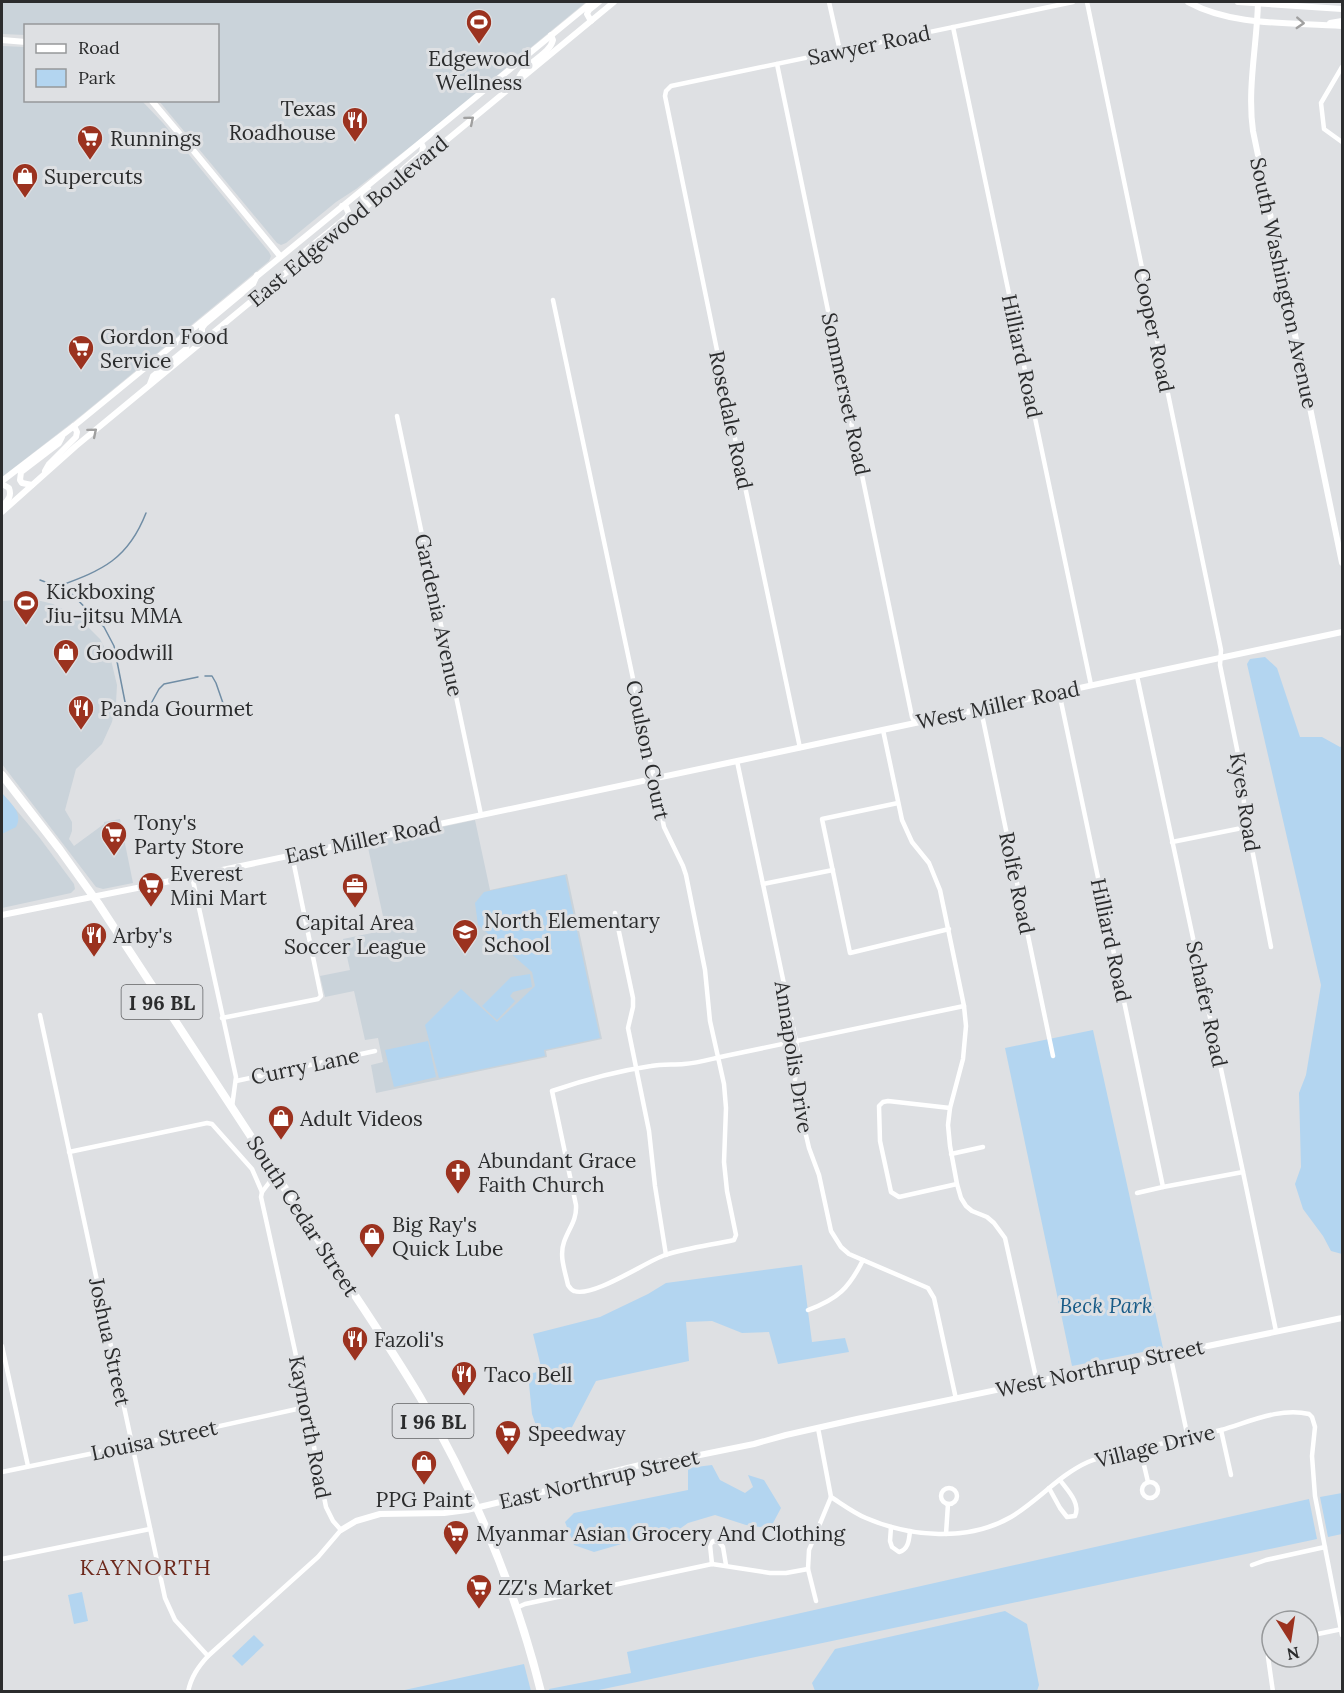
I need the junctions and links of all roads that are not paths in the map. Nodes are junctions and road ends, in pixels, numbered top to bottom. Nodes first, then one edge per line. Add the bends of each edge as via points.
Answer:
1 (592, 2) edge
2 (599, 2) edge
3 (614, 2) edge
4 (830, 2) edge
5 (1073, 2) edge
6 (1087, 2) edge
7 (1188, 2) edge
8 (1238, 2) edge
9 (1258, 3) edge
10 (1342, 9) edge
11 (1257, 20) junction
12 (591, 21) junction
13 (1342, 23) edge
14 (953, 27) junction
15 (551, 35) junction
16 (2, 40) edge
17 (24, 42) edge
18 (840, 51) junction
19 (777, 64) junction
20 (1342, 67) edge
21 (518, 81) junction
22 (666, 91) joint
23 (153, 102) edge
24 (1342, 141) edge
25 (421, 143) junction
26 (392, 165) junction
27 (396, 181) junction
28 (371, 202) junction
29 (342, 206) junction
30 (280, 256) junction
31 (301, 260) junction
32 (257, 275) junction
33 (553, 300) dead end
34 (182, 337) junction
35 (208, 337) junction
36 (150, 384) junction
37 (398, 416) dead end
38 (74, 426) junction
39 (64, 434) junction
40 (44, 475) junction
41 (2, 483) edge
42 (32, 485) junction
43 (2, 506) edge
44 (2, 512) edge
45 (1342, 563) edge
46 (1342, 632) edge
47 (1220, 658) junction
48 (1137, 676) junction
49 (1091, 685) junction
50 (1059, 692) junction
51 (981, 710) junction
52 (915, 723) junction
53 (884, 730) junction
54 (800, 748) junction
55 (737, 761) junction
56 (2, 775) edge
57 (654, 778) junction
58 (898, 803) junction
59 (481, 815) junction
60 (1248, 827) junction
61 (1172, 842) junction
62 (292, 855) junction
63 (833, 870) junction
64 (192, 876) junction
65 (763, 884) junction
66 (93, 897) junction
67 (615, 913) dead end
68 (2, 915) edge
69 (949, 929) junction
70 (1271, 947) dead end
71 (964, 1006) junction
72 (40, 1015) dead end
73 (222, 1018) junction
74 (796, 1041) junction
75 (375, 1051) dead end
76 (1053, 1056) dead end
77 (718, 1058) junction
78 (636, 1068) junction
79 (236, 1081) junction
80 (232, 1107) junction
81 (950, 1108) junction
82 (983, 1147) dead end
83 (69, 1152) junction
84 (951, 1154) junction
85 (1243, 1172) junction
86 (276, 1175) junction
87 (957, 1184) junction
88 (1163, 1187) junction
89 (262, 1192) junction
90 (1137, 1193) dead end
91 (666, 1255) junction
92 (863, 1260) junction
93 (808, 1310) dead end
94 (1342, 1318) edge
95 (1276, 1331) junction
96 (2, 1346) edge
97 (1170, 1354) junction
98 (1037, 1382) junction
99 (956, 1399) junction
100 (306, 1407) junction
101 (857, 1419) joint
102 (818, 1428) junction
103 (1221, 1430) junction
104 (1188, 1438) junction
105 (132, 1444) junction
106 (1140, 1448) junction
107 (28, 1466) junction
108 (2, 1472) edge
109 (1231, 1475) dead end
110 (1060, 1480) junction
111 (1148, 1482) dead end
112 (1049, 1488) junction
113 (831, 1497) junction
114 (948, 1504) dead end
115 (477, 1508) junction
116 (891, 1527) junction
117 (150, 1528) junction
118 (341, 1530) junction
119 (910, 1531) junction
120 (946, 1534) junction
121 (1325, 1547) junction
122 (2, 1559) edge
123 (712, 1564) junction
124 (726, 1565) junction
125 (1252, 1565) dead end
126 (808, 1569) junction
127 (816, 1601) dead end
128 (516, 1608) junction
129 (1342, 1631) edge
130 (1320, 1634) edge
131 (208, 1656) junction
132 (1270, 1669) edge
133 (188, 1692) edge
134 (541, 1692) edge
135 (1273, 1692) edge

1 - 15 street
2 - 12 street via 587,14
3 - 12 street, East Edgewood Boulevard
4 - 18 street
5 - 14 street, Sawyer Road
6 - 47 street, Cooper Road
7 - 11 street via 1233,17
8 - 9 street
9 - 10 street
9 - 11 street, South Washington Avenue
11 -> 13 street
11 - 45 street, South Washington Avenue via 1251,94 1253,131
12 - 21 street, East Edgewood Boulevard
14 - 18 street, Sawyer Road
14 - 49 street, Hilliard Road
15 - 21 street via 550,48 521,72
15 - 25 street
16 - 17 street
18 - 19 street, Sawyer Road
19 - 22 street, Sawyer Road via 671,86
19 - 52 street, Sommerset Road
20 - 24 street via 1321,103 1324,129
27 -> 21 street, East Edgewood Boulevard
22 - 54 street, Rosedale Road
23 - 30 street
25 - 26 street
25 - 27 street via 422,153 400,172
26 - 28 street via 363,194 364,200
26 - 29 street, East Edgewood Boulevard
27 - 28 street, East Edgewood Boulevard
28 - 31 street, East Edgewood Boulevard
29 - 30 street, East Edgewood Boulevard
29 - 31 street via 348,211 347,217 305,251
30 - 32 street, East Edgewood Boulevard
31 - 35 street, East Edgewood Boulevard
32 - 34 street, East Edgewood Boulevard
32 - 35 street via 253,284 205,324 202,335
33 - 57 street, Coulson Court
34 - 36 street via 186,349 153,376
34 - 38 street, East Edgewood Boulevard
35 - 36 street, East Edgewood Boulevard
40 -> 36 street, East Edgewood Boulevard
37 - 59 street, Gardenia Avenue
38 - 39 street, East Edgewood Boulevard
38 - 40 street via 76,437 49,464
39 - 41 street, East Edgewood Boulevard
39 - 42 street via 59,443 21,472 22,483
40 - 42 street, East Edgewood Boulevard
41 - 43 street via 10,492
42 - 44 street, East Edgewood Boulevard
46 - 47 street, West Miller Road
47 - 48 street, West Miller Road
47 - 60 street, Kyes Road
48 - 49 street, West Miller Road
48 - 61 street, Schafer Road
49 - 50 street, West Miller Road
50 - 51 street, West Miller Road
50 - 88 street, Hilliard Road
51 - 52 street, West Miller Road
51 - 76 street, Rolfe Road
52 - 53 street, West Miller Road
53 - 54 street, West Miller Road
53 - 58 street
54 - 55 street, West Miller Road
55 - 57 street, West Miller Road
55 - 65 street, Annapolis Drive
56 - 66 main road, South Cedar Street / I 96 BL
57 - 59 street, East Miller Road
57 - 77 street, Coulson Court via 664,827 686,876
58 - 63 street via 822,819
58 - 69 street via 907,832 935,875
59 - 62 street, East Miller Road
60 - 61 street
60 - 70 street, Kyes Road
61 - 85 street, Schafer Road
62 - 64 street, East Miller Road
62 - 73 street via 321,996
63 - 65 street
63 - 69 street via 850,953
64 - 66 street, East Miller Road
64 - 73 street
65 - 74 street, Annapolis Drive
66 - 68 street, East Miller Road
66 - 80 main road, South Cedar Street / I 96 BL
67 - 78 street via 633,998 628,1028
69 - 71 street
71 - 74 street
71 - 81 street via 963,1059
72 - 83 street, Joshua Street
73 - 79 street
74 - 77 street
74 - 92 street, Annapolis Drive via 799,1059 795,1088 831,1231 841,1247
75 - 79 street, Curry Lane
77 - 78 street
77 - 91 street, Coulson Court via 726,1108 725,1178 736,1235 734,1240
78 - 91 street
78 - 91 street via 552,1091 576,1205 575,1219 562,1252 568,1285 579,1292 601,1287
79 - 80 street
80 - 86 main road, South Cedar Street / I 96 BL
81 - 84 street
81 - 87 street via 883,1102 879,1106 880,1142 891,1192 898,1197
82 - 84 street
83 - 89 street, Kaynorth Road via 207,1123 216,1127 252,1169
83 - 105 street, Joshua Street
84 - 87 street
85 - 88 street
85 - 95 street, Schafer Road
86 - 89 street
86 - 115 main road, South Cedar Street / I 96 BL via 418,1394
87 - 98 street via 966,1206 994,1223 1005,1238
88 - 90 street
89 - 100 street, Kaynorth Road
92 - 93 street via 847,1288
92 - 99 street, Annapolis Drive via 928,1288 934,1298
94 - 95 street, West Northrup Street
95 - 97 street, West Northrup Street
96 - 107 street
97 - 98 street, West Northrup Street
97 - 104 street
98 - 99 street, West Northrup Street
99 - 101 street, West Northrup Street
100 - 105 street, Louisa Street
100 - 118 street, Kaynorth Road via 326,1507
101 - 102 street, East Northrup Street
102 - 113 street
102 - 115 street, East Northrup Street via 644,1464
103 - 104 street, Village Drive
103 - 109 street
103 - 121 street, Village Drive via 1268,1416 1310,1414 1315,1427 1313,1482
104 - 106 street, Village Drive
105 - 107 street, Louisa Street
105 - 117 street, Joshua Street
106 - 110 street, Village Drive via 1088,1462
106 - 111 street
107 - 108 street, Louisa Street
110 - 112 street, Village Drive
110 - 112 street via 1076,1504 1075,1516 1067,1517
112 - 120 street, Village Drive via 1011,1517 977,1531
113 - 116 street, Village Drive via 864,1517
113 - 126 street via 809,1550
114 - 120 street
115 - 118 street, East Northrup Street via 380,1514
115 - 128 main road, South Cedar Street / I 96 BL
116 - 119 street, Village Drive
116 - 119 street via 890,1541 899,1552 907,1546
117 - 122 street
117 - 131 street, Joshua Street via 170,1611
118 - 131 street via 318,1557
119 - 120 street, Village Drive
121 - 125 street
121 - 129 street
123 - 124 street
123 - 124 street via 710,1545 714,1541 723,1546
123 - 128 street
124 - 126 street via 770,1573
126 - 127 street
128 - 134 main road, South Cedar Street / I 96 BL
129 - 130 street
131 - 133 street via 191,1679
132 - 135 street

